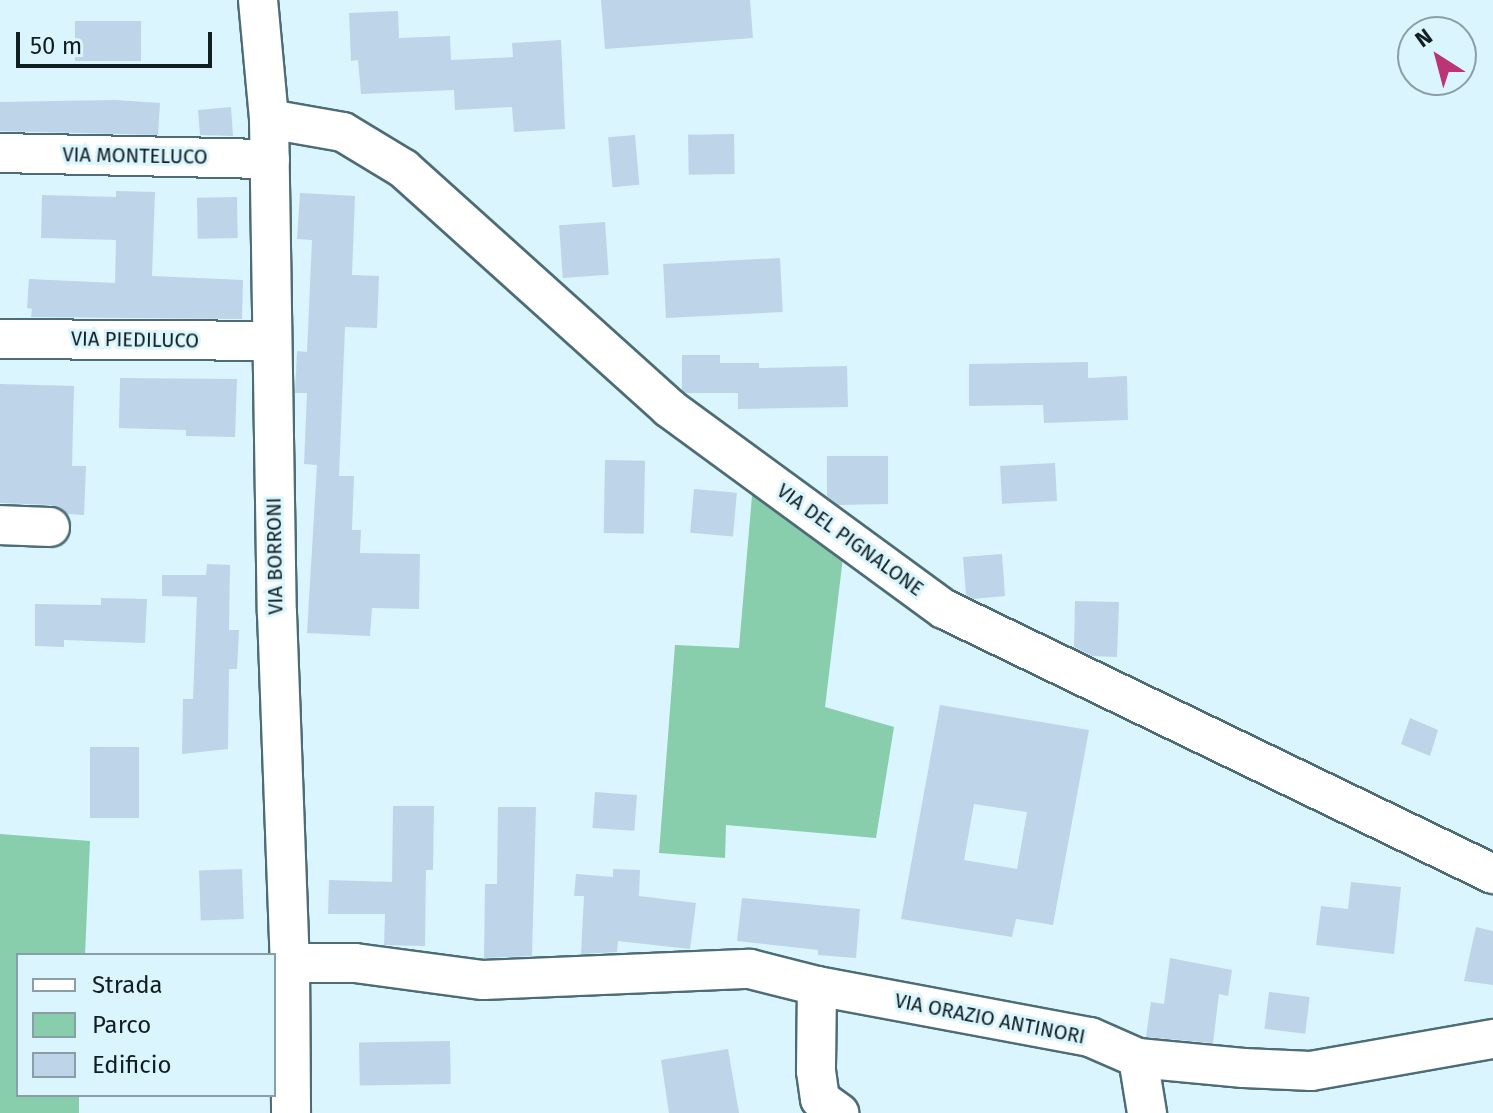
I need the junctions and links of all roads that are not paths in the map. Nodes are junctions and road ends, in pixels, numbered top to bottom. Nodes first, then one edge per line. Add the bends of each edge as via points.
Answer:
1 (258, 0) edge
2 (269, 119) junction
3 (0, 153) edge
4 (270, 159) junction
5 (0, 339) edge
6 (271, 341) junction
7 (0, 525) edge
8 (50, 527) dead end
9 (1493, 874) edge
10 (290, 963) junction
11 (817, 986) junction
12 (1493, 1039) edge
13 (1138, 1058) junction
14 (822, 1108) edge
15 (291, 1113) edge
16 (1147, 1113) edge

1 - 2 street, VIA BORRONI
2 - 4 street, VIA BORRONI
2 - 9 street, VIA DEL PIGNALONE via 343,132 404,169 669,408 944,609
3 - 4 street, VIA MONTELUCO
4 - 6 street, VIA BORRONI
5 - 6 street, VIA PIEDILUCO
6 - 10 street, VIA BORRONI
7 - 8 street
10 - 11 street, VIA ORAZIO ANTINORI via 355,963 483,980 750,969
10 - 15 street, VIA BORRONI
11 - 13 street, VIA ORAZIO ANTINORI via 1090,1037
11 - 14 street via 816,1071
12 - 13 street, VIA ORAZIO ANTINORI via 1311,1071
13 - 16 street

